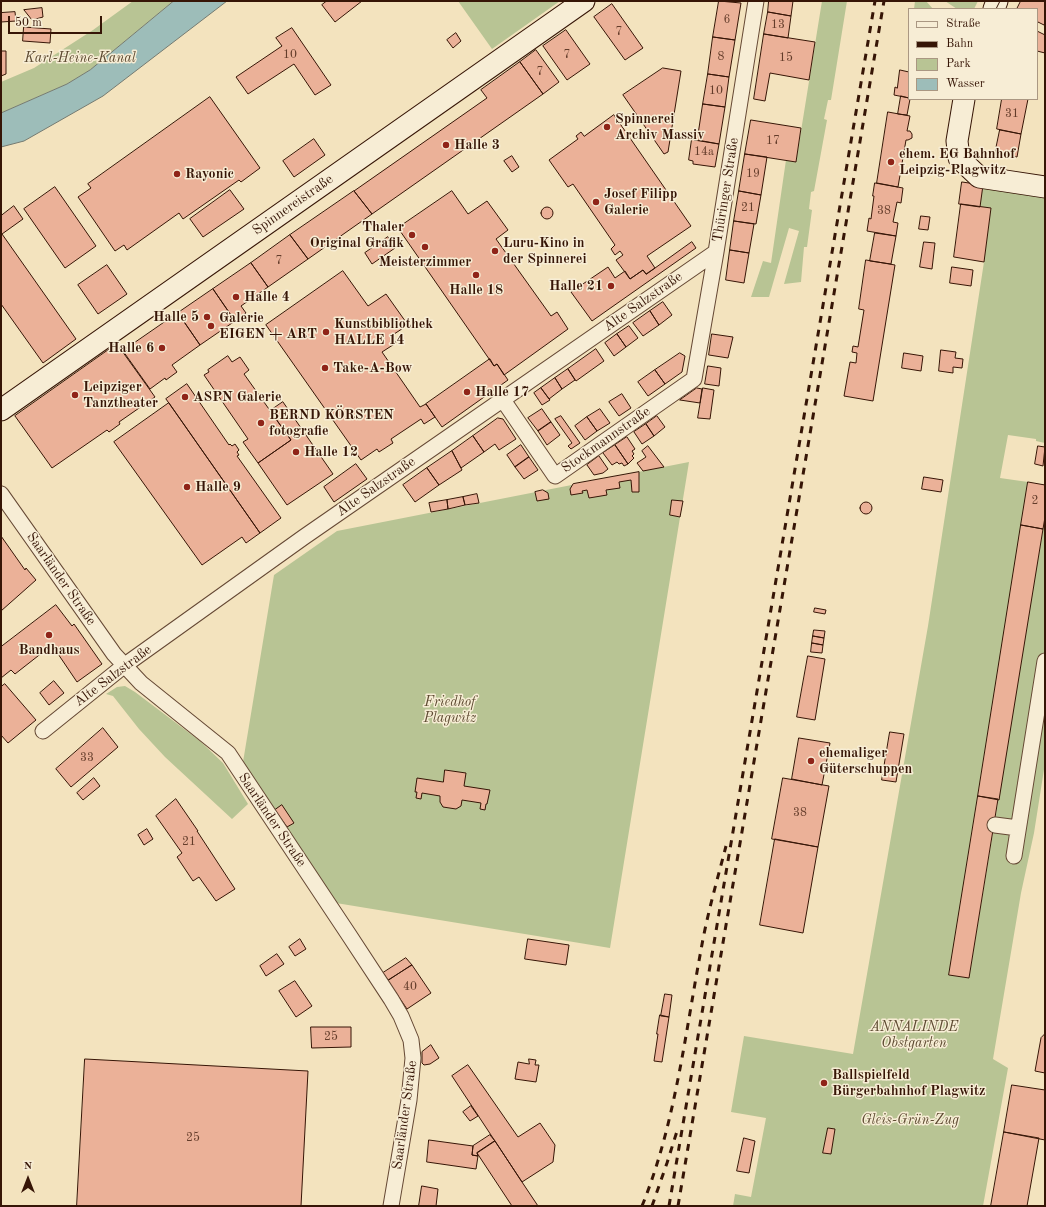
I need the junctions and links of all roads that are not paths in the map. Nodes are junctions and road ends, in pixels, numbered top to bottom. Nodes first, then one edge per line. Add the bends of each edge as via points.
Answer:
1 (584, 1) edge
2 (756, 1) edge
3 (964, 100) edge
4 (964, 162) junction
5 (1045, 176) edge
6 (1045, 187) edge
7 (716, 252) junction
8 (694, 379) joint
9 (503, 400) junction
10 (1, 410) edge
11 (1, 494) edge
12 (1045, 661) edge
13 (125, 666) junction
14 (43, 731) dead end
15 (995, 825) dead end
16 (1018, 828) junction
17 (1014, 856) dead end
18 (391, 1206) edge

1 - 10 street, Spinnereistraße
2 - 7 street, Thüringer Straße
3 - 4 street via 957,141
4 - 5 street
4 - 6 street via 979,177
7 - 8 street, Thüringer Straße
7 - 9 street, Alte Salzstraße
8 - 9 street, Stockmannstraße via 555,476
9 - 13 street, Alte Salzstraße via 304,537
11 - 13 street, Saarländer Straße
12 - 16 street
13 - 14 street, Alte Salzstraße
13 - 18 street, Saarländer Straße via 141,683 228,753 362,954 400,1016 411,1040 413,1062
15 - 16 street
16 - 17 street

